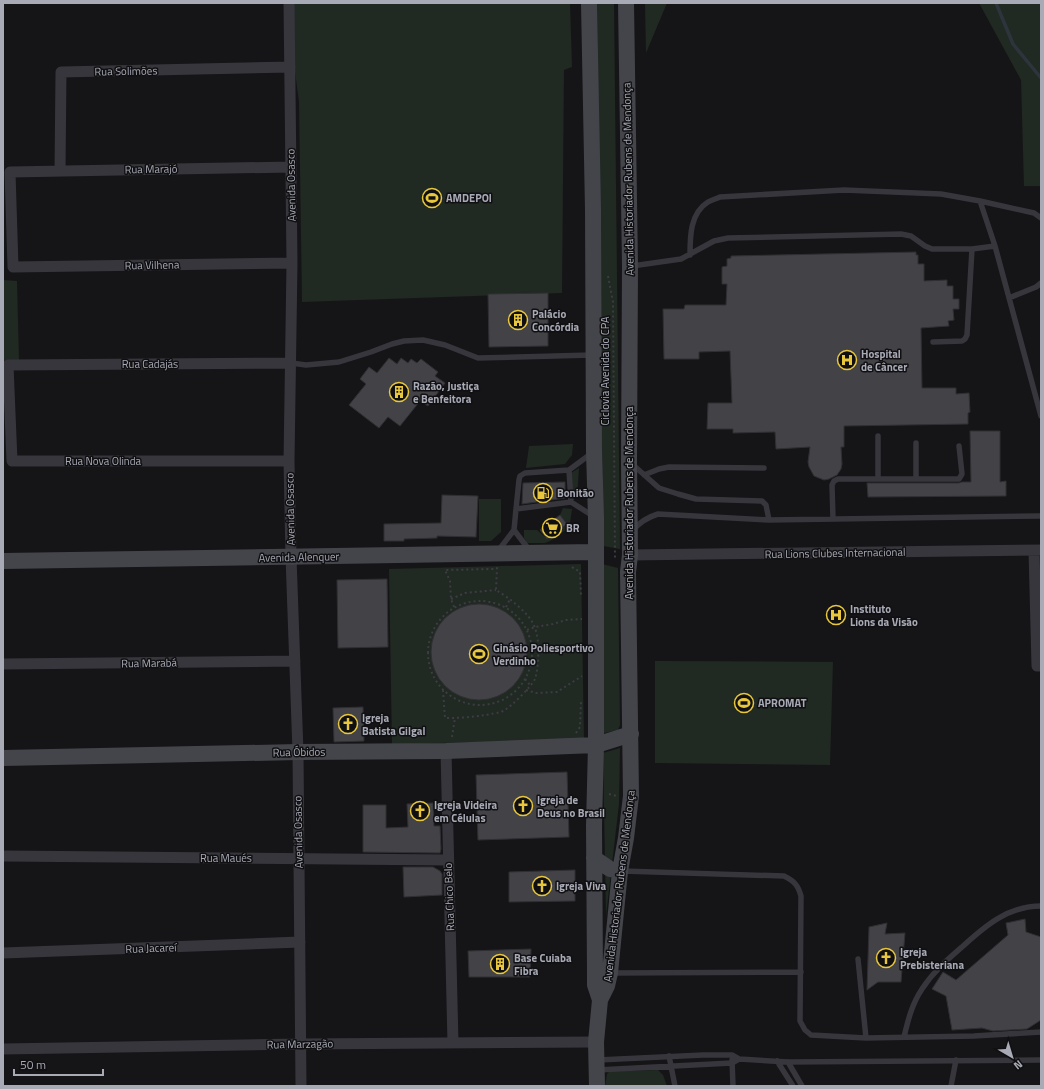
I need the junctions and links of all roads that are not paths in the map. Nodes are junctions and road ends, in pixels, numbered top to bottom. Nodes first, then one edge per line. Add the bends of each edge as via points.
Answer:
1 (289, 3) edge
2 (588, 3) edge
3 (626, 3) edge
4 (290, 67) junction
5 (291, 167) junction
6 (60, 171) junction
7 (980, 201) junction
8 (1041, 218) edge
9 (995, 246) junction
10 (972, 249) junction
11 (690, 255) junction
12 (292, 263) junction
13 (630, 266) junction
14 (13, 267) joint
15 (1041, 283) edge
16 (1009, 298) junction
17 (933, 342) dead end
18 (593, 355) junction
19 (291, 362) junction
20 (8, 365) joint
21 (1041, 416) edge
22 (878, 436) dead end
23 (916, 443) dead end
24 (960, 446) dead end
25 (594, 451) junction
26 (289, 461) junction
27 (628, 462) junction
28 (764, 468) dead end
29 (569, 470) junction
30 (644, 475) junction
31 (878, 478) junction
32 (916, 478) junction
33 (570, 502) junction
34 (516, 509) junction
35 (1041, 516) edge
36 (596, 518) junction
37 (833, 519) junction
38 (769, 520) junction
39 (514, 530) junction
40 (629, 534) junction
41 (1037, 550) edge
42 (595, 552) junction
43 (532, 554) junction
44 (630, 555) junction
45 (291, 557) junction
46 (497, 559) junction
47 (3, 561) edge
48 (295, 661) junction
49 (3, 664) edge
50 (1041, 666) edge
51 (631, 734) junction
52 (596, 745) junction
53 (449, 747) junction
54 (298, 752) junction
55 (3, 758) edge
56 (3, 856) edge
57 (299, 858) junction
58 (594, 858) junction
59 (448, 860) junction
60 (620, 871) junction
61 (1041, 906) edge
62 (300, 942) junction
63 (3, 953) edge
64 (858, 959) dead end
65 (801, 972) junction
66 (610, 973) junction
67 (600, 1000) junction
68 (1041, 1032) edge
69 (904, 1037) junction
70 (866, 1038) junction
71 (596, 1042) junction
72 (453, 1043) junction
73 (301, 1044) junction
74 (3, 1049) edge
75 (669, 1056) junction
76 (732, 1056) junction
77 (740, 1059) junction
78 (956, 1060) junction
79 (1041, 1060) edge
80 (777, 1061) junction
81 (788, 1062) junction
82 (732, 1063) junction
83 (597, 1065) junction
84 (672, 1066) junction
85 (302, 1086) edge
86 (597, 1086) edge
87 (675, 1086) edge
88 (733, 1086) edge
89 (793, 1086) edge
90 (802, 1086) edge
91 (951, 1086) edge

1 - 4 street, Avenida Osasco
2 - 18 main road, Avenida Historiador Rubens de Mendonça
3 - 13 main road, Avenida Historiador Rubens de Mendonça
4 - 5 street, Avenida Osasco
4 - 6 street, Rua Solimões via 61,72
5 - 6 street, Rua Marajó
5 - 12 street, Avenida Osasco
6 - 14 street, Rua Marajó via 10,172
7 - 8 lane via 1034,213
7 - 9 lane
7 - 11 lane via 941,194 844,190 720,197 699,209 691,230
9 - 10 lane
9 - 16 lane
10 - 11 lane via 932,248 911,236 901,234 728,238 714,241
10 - 17 lane via 966,339
11 - 13 lane via 681,259
12 - 14 street, Rua Vilhena
12 - 19 street, Avenida Osasco
13 - 27 main road, Avenida Historiador Rubens de Mendonça
15 - 16 lane
16 - 21 lane
18 - 19 lane via 478,358 445,345 423,340 398,342 339,362 306,365
18 - 25 main road, Avenida Historiador Rubens de Mendonça
19 - 20 street, Rua Cadajás
19 - 26 street, Avenida Osasco
20 - 26 street, Rua Nova Olinda via 12,461
22 - 31 lane
23 - 32 lane
24 - 32 lane via 962,474 959,478
25 - 29 lane
25 - 36 main road, Avenida Historiador Rubens de Mendonça
26 - 45 street, Avenida Osasco
27 - 30 lane
27 - 40 main road, Avenida Historiador Rubens de Mendonça
28 - 30 lane via 669,467 659,468
29 - 33 lane
29 - 34 lane via 520,476
30 - 38 lane via 659,488 696,498 762,501 766,505
31 - 32 lane
31 - 37 lane via 834,481
33 - 34 lane
33 - 36 lane
34 - 39 lane
35 - 37 lane
36 - 42 main road, Avenida Historiador Rubens de Mendonça
37 - 38 lane
38 - 40 lane via 658,514 644,520
39 - 43 lane
39 - 46 lane
40 - 44 main road, Avenida Historiador Rubens de Mendonça
41 - 44 street, Rua Lions Clubes Internacional
41 - 50 street via 1037,666
42 - 43 main road, Avenida Alenquer
42 - 52 main road, Avenida Historiador Rubens de Mendonça
43 - 46 main road, Avenida Alenquer
44 - 51 main road, Avenida Historiador Rubens de Mendonça via 628,572
45 - 46 main road, Avenida Alenquer
45 - 47 main road, Avenida Alenquer
45 - 48 street, Avenida Osasco
48 - 49 street, Rua Marabá
48 - 54 street, Avenida Osasco
51 - 52 main road, Rua Óbidos
51 - 60 main road, Avenida Historiador Rubens de Mendonça via 631,796
52 - 53 main road, Rua Óbidos
52 - 58 main road, Avenida Historiador Rubens de Mendonça
53 - 54 main road, Rua Óbidos
53 - 59 street, Rua Chico Belo
54 - 55 main road, Rua Óbidos
54 - 57 street, Avenida Osasco
56 - 57 street, Rua Maués
57 - 59 street, Rua Maués
57 - 62 street, Avenida Osasco
58 - 60 main road via 610,869
58 - 67 main road, Avenida Historiador Rubens de Mendonça via 595,974
59 - 72 street, Rua Chico Belo
60 - 65 lane via 784,876 793,880 799,887 801,896
60 - 66 main road, Avenida Historiador Rubens de Mendonça
61 - 69 lane via 1030,906 1010,912 988,924 940,966 911,1008
62 - 63 street, Rua Jacareí
62 - 73 street, Avenida Osasco
64 - 70 lane
65 - 66 lane
65 - 70 lane via 800,1021 804,1030 811,1035
66 - 67 main road, Avenida Historiador Rubens de Mendonça
67 - 71 main road, Avenida Historiador Rubens de Mendonça
68 - 69 lane
69 - 70 lane
71 - 72 street, Rua Marzagão
71 - 83 main road, Avenida Historiador Rubens de Mendonça
72 - 73 street, Rua Marzagão
73 - 74 street, Rua Marzagão
73 - 85 street, Avenida Osasco
75 - 76 lane
75 - 83 lane
75 - 84 lane
76 - 77 lane
76 - 82 lane
77 - 80 lane
77 - 82 lane
78 - 79 lane
78 - 81 lane
78 - 91 lane
80 - 81 lane
80 - 89 lane
81 - 90 lane
82 - 84 lane
82 - 88 lane
83 - 84 lane
83 - 86 main road, Avenida Historiador Rubens de Mendonça
84 - 87 lane

